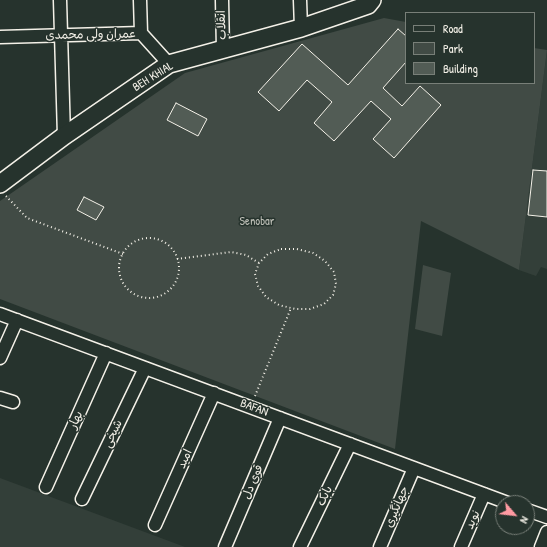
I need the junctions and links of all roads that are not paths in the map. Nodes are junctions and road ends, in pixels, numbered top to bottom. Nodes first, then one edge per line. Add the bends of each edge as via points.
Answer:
1 (60, 0) edge
2 (140, 0) edge
3 (222, 0) edge
4 (300, 0) edge
5 (372, 0) edge
6 (301, 28) junction
7 (141, 33) junction
8 (60, 35) junction
9 (0, 37) edge
10 (223, 50) junction
11 (169, 64) junction
12 (64, 136) junction
13 (3, 189) edge
14 (0, 314) edge
15 (17, 320) junction
16 (106, 353) junction
17 (0, 358) edge
18 (145, 368) junction
19 (214, 393) junction
20 (0, 398) edge
21 (13, 402) dead end
22 (280, 418) junction
23 (350, 444) junction
24 (414, 468) junction
25 (46, 487) dead end
26 (484, 494) junction
27 (495, 498) edge
28 (82, 499) dead end
29 (535, 513) edge
30 (547, 517) edge
31 (155, 525) dead end
32 (547, 532) edge
33 (225, 547) edge
34 (300, 547) edge
35 (380, 547) edge
36 (461, 547) edge
37 (540, 547) edge

1 - 8 street
2 - 7 street
3 - 10 street, انقلاب
4 - 6 street
5 - 6 street, BEH KHIAL via 368,5
6 - 10 street, BEH KHIAL
7 - 8 street, عمران ولی محمدی
7 - 11 street, عمران ولی محمدی
8 - 9 street, عمران ولی محمدی
8 - 12 street
10 - 11 street, BEH KHIAL
11 - 12 street, BEH KHIAL
12 - 13 street, BEH KHIAL
14 - 15 street, BAFAN
15 - 16 street, BAFAN
15 - 17 street
16 - 18 street, BAFAN
16 - 25 street, بهار
18 - 19 street, BAFAN
18 - 28 street, شیخی
19 - 22 street, BAFAN
19 - 31 street, امید
20 - 21 street
22 - 23 street, BAFAN
22 - 33 street, قوی دل
23 - 24 street, BAFAN
23 - 34 street, بابک
24 - 26 street, BAFAN
24 - 35 street, جهانگیری
26 - 27 street, BAFAN
26 - 36 street, نوید
29 - 30 street
32 - 37 street

